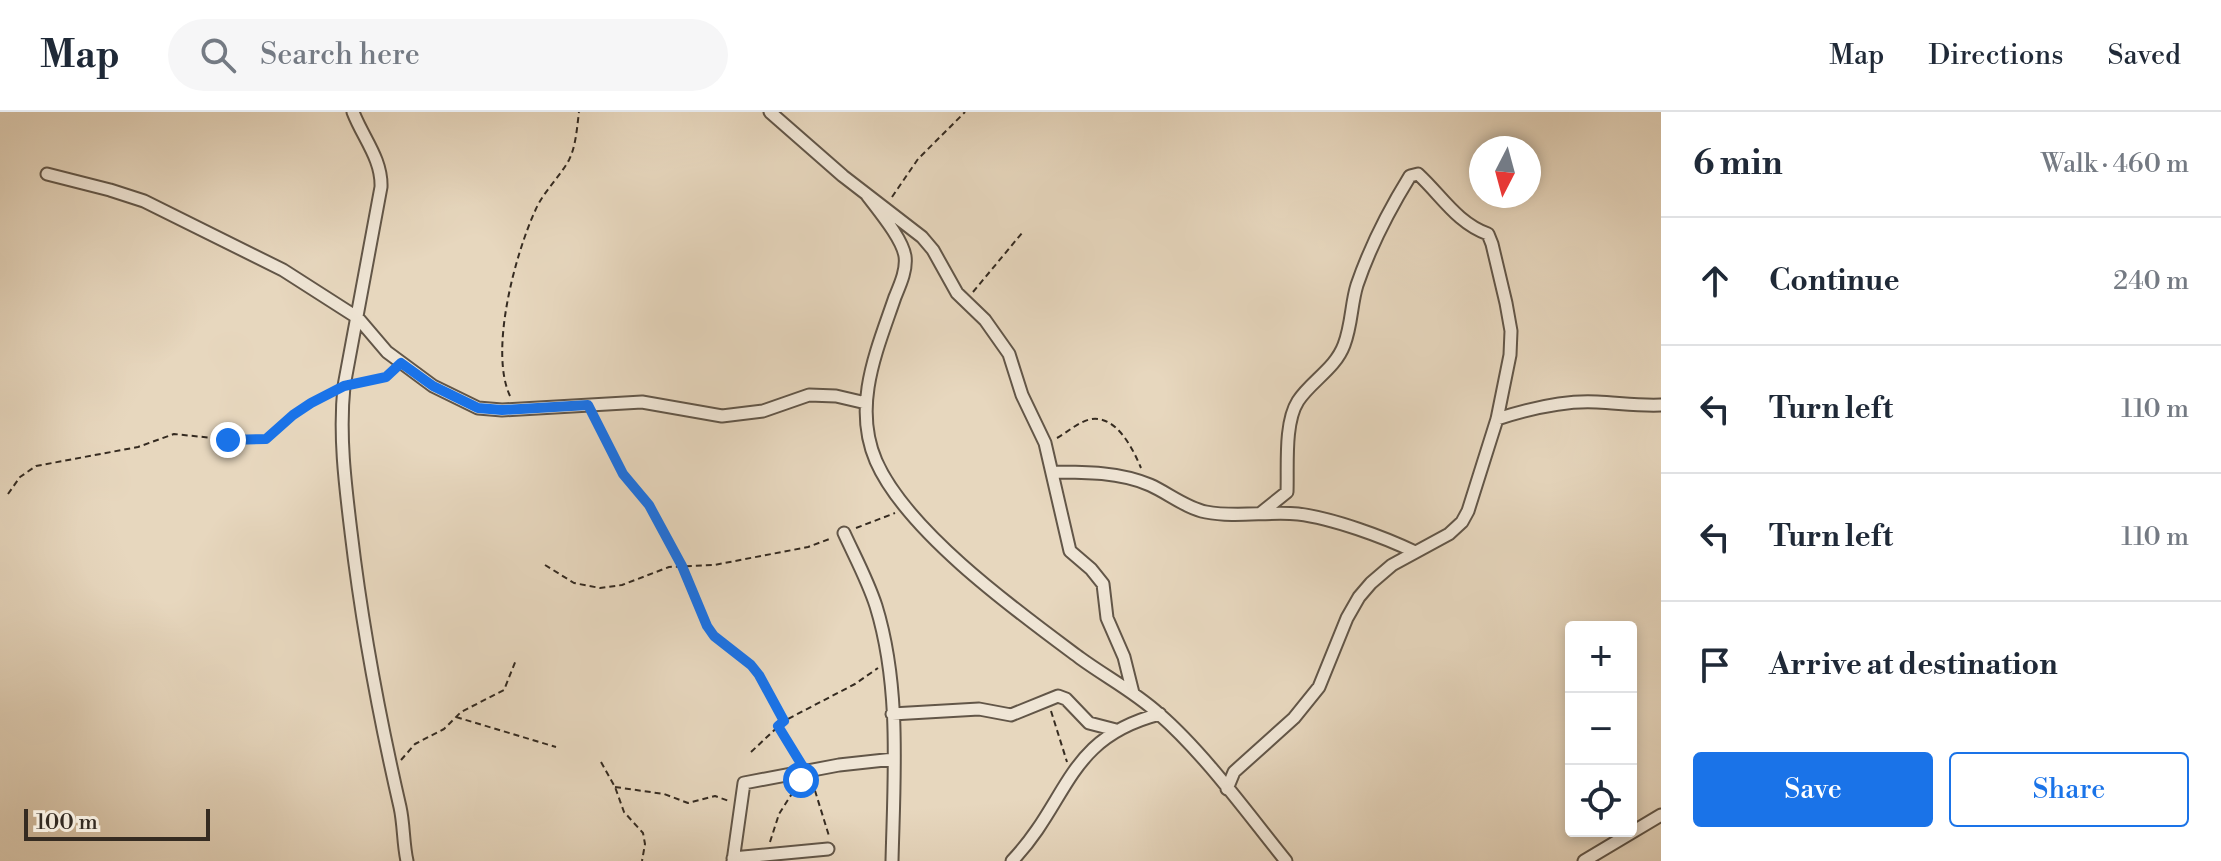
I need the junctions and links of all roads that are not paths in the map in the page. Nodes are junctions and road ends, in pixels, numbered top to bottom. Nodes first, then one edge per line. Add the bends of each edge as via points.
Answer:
1 (353, 112) edge
2 (770, 112) edge
3 (47, 174) dead end
4 (867, 195) junction
5 (358, 318) junction
6 (866, 403) junction
7 (1661, 405) edge
8 (1497, 419) junction
9 (1053, 472) junction
10 (1262, 512) junction
11 (844, 533) road end
12 (1415, 552) junction
13 (1134, 693) junction
14 (892, 714) junction
15 (1160, 714) junction
16 (1116, 730) junction
17 (894, 759) junction
18 (1227, 789) junction
19 (1661, 815) edge
20 (828, 849) road end
21 (733, 859) edge
22 (407, 861) edge
23 (892, 861) edge
24 (1012, 861) edge
25 (1286, 861) edge
26 (1584, 861) edge

1 - 5 street via 382,174
2 - 4 street
3 - 5 street via 144,201 283,270
4 - 6 street via 906,260 877,345
4 - 9 street via 922,237 950,283 1009,354
5 - 6 street via 387,352 433,386 487,410 642,402 722,416 763,411 809,395
5 - 22 street via 341,413 343,457 363,626
6 - 13 street via 876,460 906,506 973,575
7 - 8 street via 1594,402
8 - 10 street via 1511,331 1492,244 1488,234 1460,219 1418,174 1410,176 1389,210 1356,289 1342,349 1297,403 1289,433 1287,492
8 - 12 street via 1462,522
9 - 10 street via 1103,474 1147,484 1207,512
9 - 13 street via 1070,551 1103,584 1107,618
10 - 12 street via 1336,522
11 - 14 street via 876,604
12 - 18 street via 1383,571 1359,597 1319,687 1294,718 1234,772
13 - 15 street
14 - 16 street via 979,709 1011,715 1062,697 1089,723
14 - 17 street
15 - 16 street
15 - 18 street
16 - 24 street via 1087,753 1028,845
17 - 21 street via 744,783
17 - 23 street
18 - 25 street
19 - 26 street
20 - 21 street

